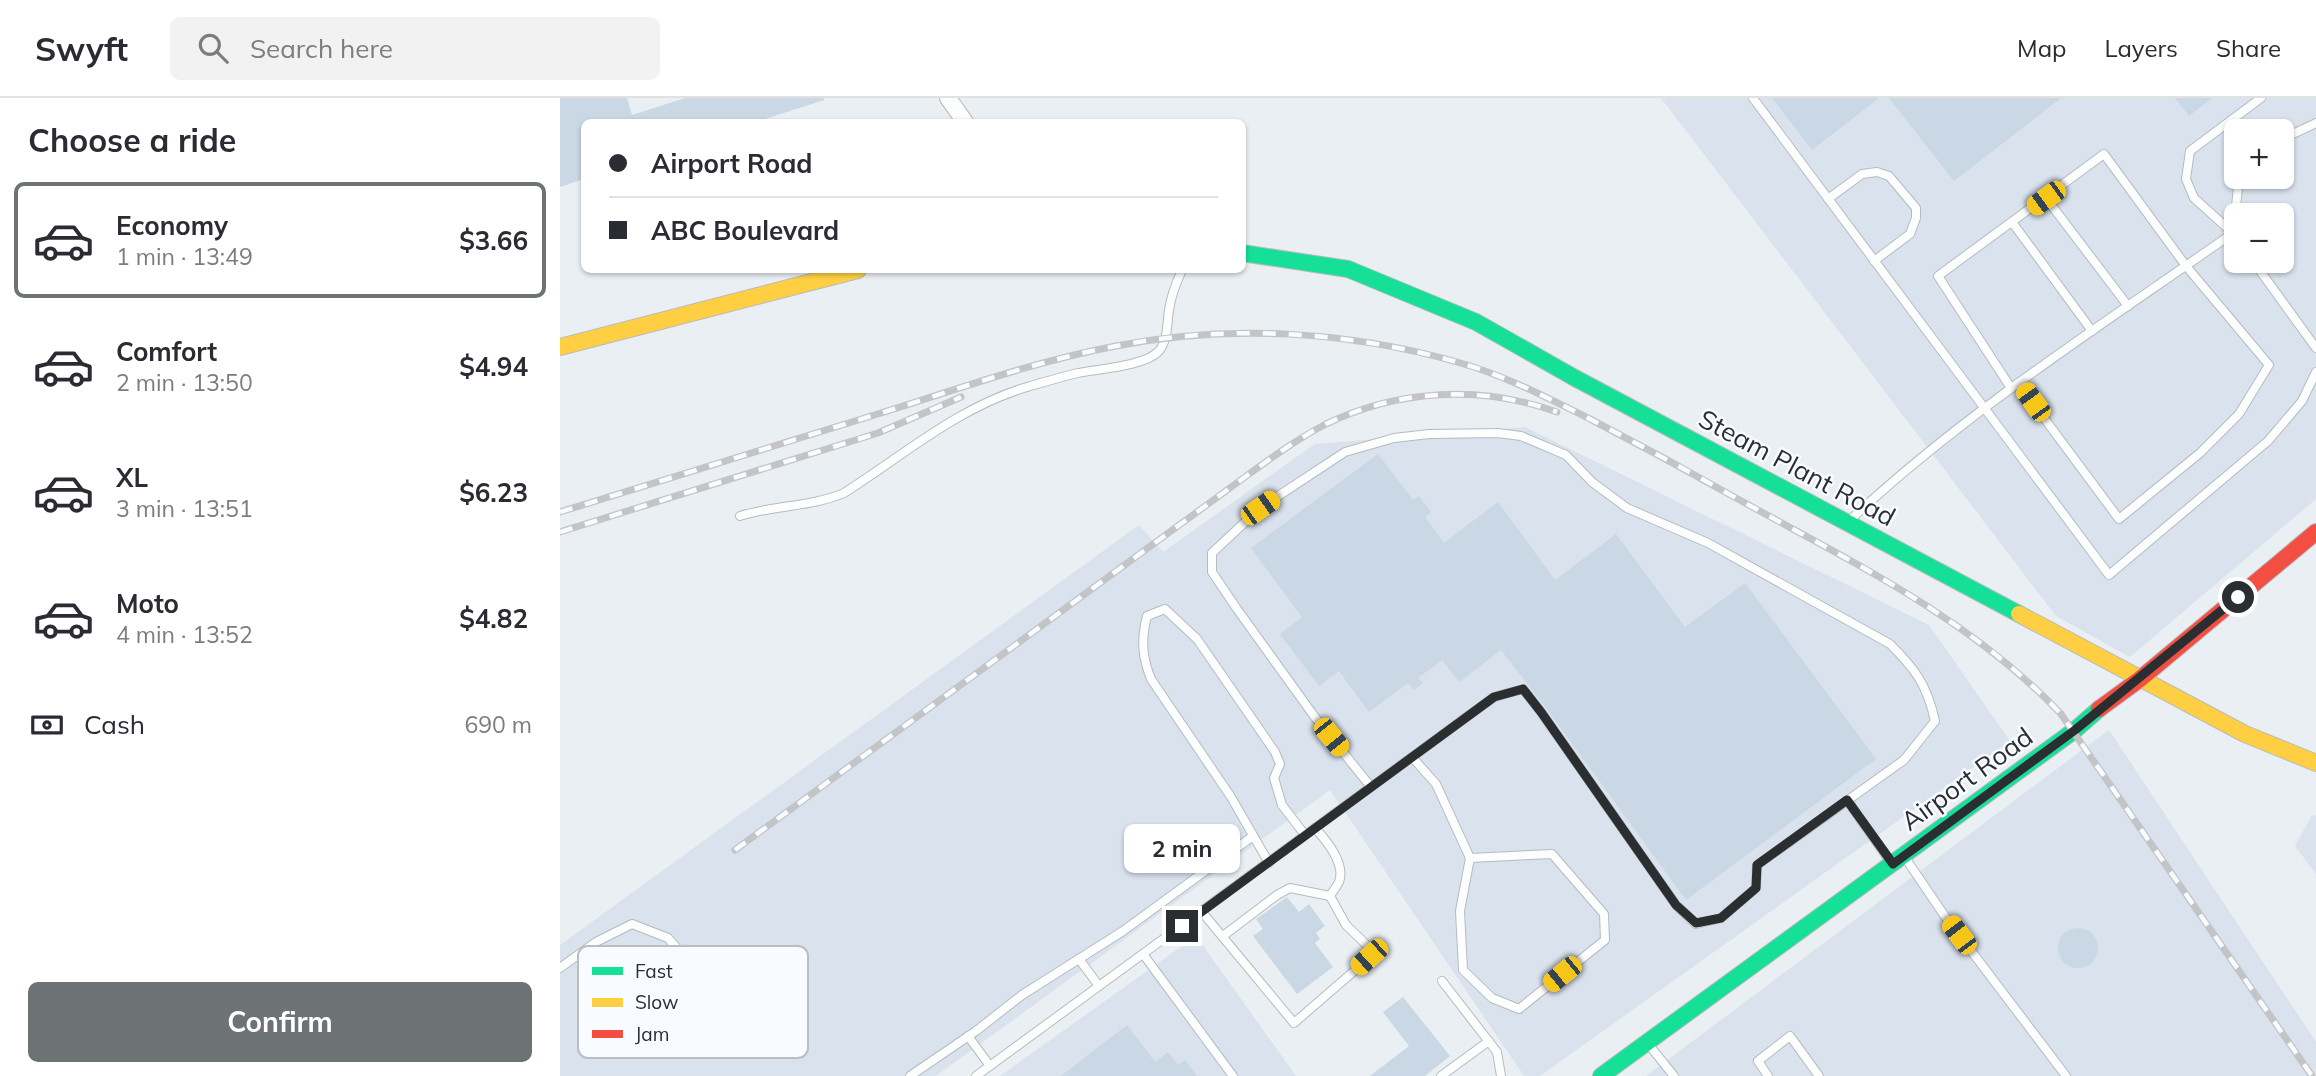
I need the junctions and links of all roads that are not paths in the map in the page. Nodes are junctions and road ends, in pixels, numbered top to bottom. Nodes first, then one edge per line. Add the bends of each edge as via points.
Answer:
1 (948, 98) edge
2 (1752, 98) edge
3 (2261, 98) edge
4 (959, 119) edge
5 (2316, 123) edge
6 (2294, 133) edge
7 (2046, 198) junction
8 (1828, 199) junction
9 (2012, 222) junction
10 (2224, 225) edge
11 (2224, 242) edge
12 (1246, 254) edge
13 (1874, 261) junction
14 (2186, 266) junction
15 (846, 273) edge
16 (1181, 273) edge
17 (2262, 273) edge
18 (2128, 306) junction
19 (2092, 331) junction
20 (560, 347) edge
21 (2316, 348) edge
22 (2316, 372) edge
23 (2015, 385) junction
24 (1984, 408) junction
25 (740, 516) dead end
26 (1847, 523) junction
27 (2316, 532) edge
28 (2140, 679) junction
29 (1412, 757) junction
30 (2316, 764) edge
31 (1371, 787) junction
32 (1847, 800) junction
33 (1315, 828) junction
34 (1305, 835) junction
35 (1253, 836) junction
36 (1470, 859) junction
37 (1898, 860) junction
38 (1269, 863) junction
39 (1330, 896) junction
40 (1202, 912) junction
41 (1223, 936) junction
42 (590, 946) edge
43 (675, 946) edge
44 (1143, 954) junction
45 (578, 955) edge
46 (1079, 959) junction
47 (560, 968) edge
48 (1442, 981) dead end
49 (1099, 986) junction
50 (968, 1036) junction
51 (1489, 1041) junction
52 (1648, 1042) junction
53 (990, 1066) junction
54 (911, 1076) edge
55 (976, 1076) edge
56 (1233, 1076) edge
57 (1441, 1076) edge
58 (1501, 1076) edge
59 (1601, 1076) edge
60 (1674, 1076) edge
61 (1768, 1076) edge
62 (1819, 1076) edge
63 (2066, 1076) edge

1 - 4 street
2 - 8 lane
3 - 10 lane via 2190,151 2186,179 2194,198
5 - 6 lane
7 - 9 lane
7 - 14 lane via 2104,154
7 - 18 lane
8 - 13 lane
8 - 13 lane via 1862,174 1877,172 1889,176 1916,208 1910,234
9 - 19 lane
9 - 23 lane via 1938,276
11 - 14 lane
12 - 26 main road, Steam Plant Road via 1348,269 1476,322
13 - 24 lane
14 - 18 lane
14 - 23 lane via 2269,365 2239,414 2200,453 2119,519
15 - 20 main road
16 - 25 lane via 1165,338 1151,357 986,401 844,493
17 - 21 lane
18 - 19 lane
19 - 23 lane
22 - 24 lane via 2302,401 2269,441 2109,575
23 - 24 lane
24 - 26 lane
26 - 28 main road, Steam Plant Road
27 - 28 main road, Airport Road
28 - 30 main road, Steam Plant Road via 2245,734
28 - 37 main road, Airport Road
29 - 31 lane
29 - 32 lane via 1494,697 1523,689 1676,905 1696,923 1721,918 1756,888 1757,865
29 - 36 lane via 1436,783
31 - 32 lane via 1237,609 1212,572 1212,553 1260,508 1345,452 1394,438 1498,433 1521,436 1566,455 1627,509 1708,543 1803,594 1890,644 1914,668 1930,698 1935,721 1904,760
31 - 33 lane
32 - 37 lane
33 - 34 lane
33 - 39 lane via 1334,852 1340,873
34 - 35 lane via 1282,805 1274,778 1280,764 1275,751 1197,639 1165,609 1147,616 1143,659 1151,679
34 - 38 lane
35 - 38 lane
35 - 46 lane
36 - 36 lane via 1460,911 1463,970 1492,998 1519,1009 1605,940 1604,914 1552,854
37 - 52 main road, Airport Road
37 - 63 lane
38 - 40 lane
39 - 41 lane via 1290,888
39 - 41 lane via 1346,925 1375,953 1294,1023
40 - 41 lane
40 - 44 lane
42 - 43 lane via 632,924 668,938
44 - 49 lane
44 - 56 lane
45 - 47 lane
46 - 49 lane
46 - 50 lane
48 - 51 lane
49 - 53 lane
50 - 53 lane
50 - 54 lane
51 - 57 lane
51 - 58 lane via 1497,1052
52 - 59 main road, Airport Road
52 - 60 lane
53 - 55 lane
61 - 62 lane via 1758,1061 1790,1036

